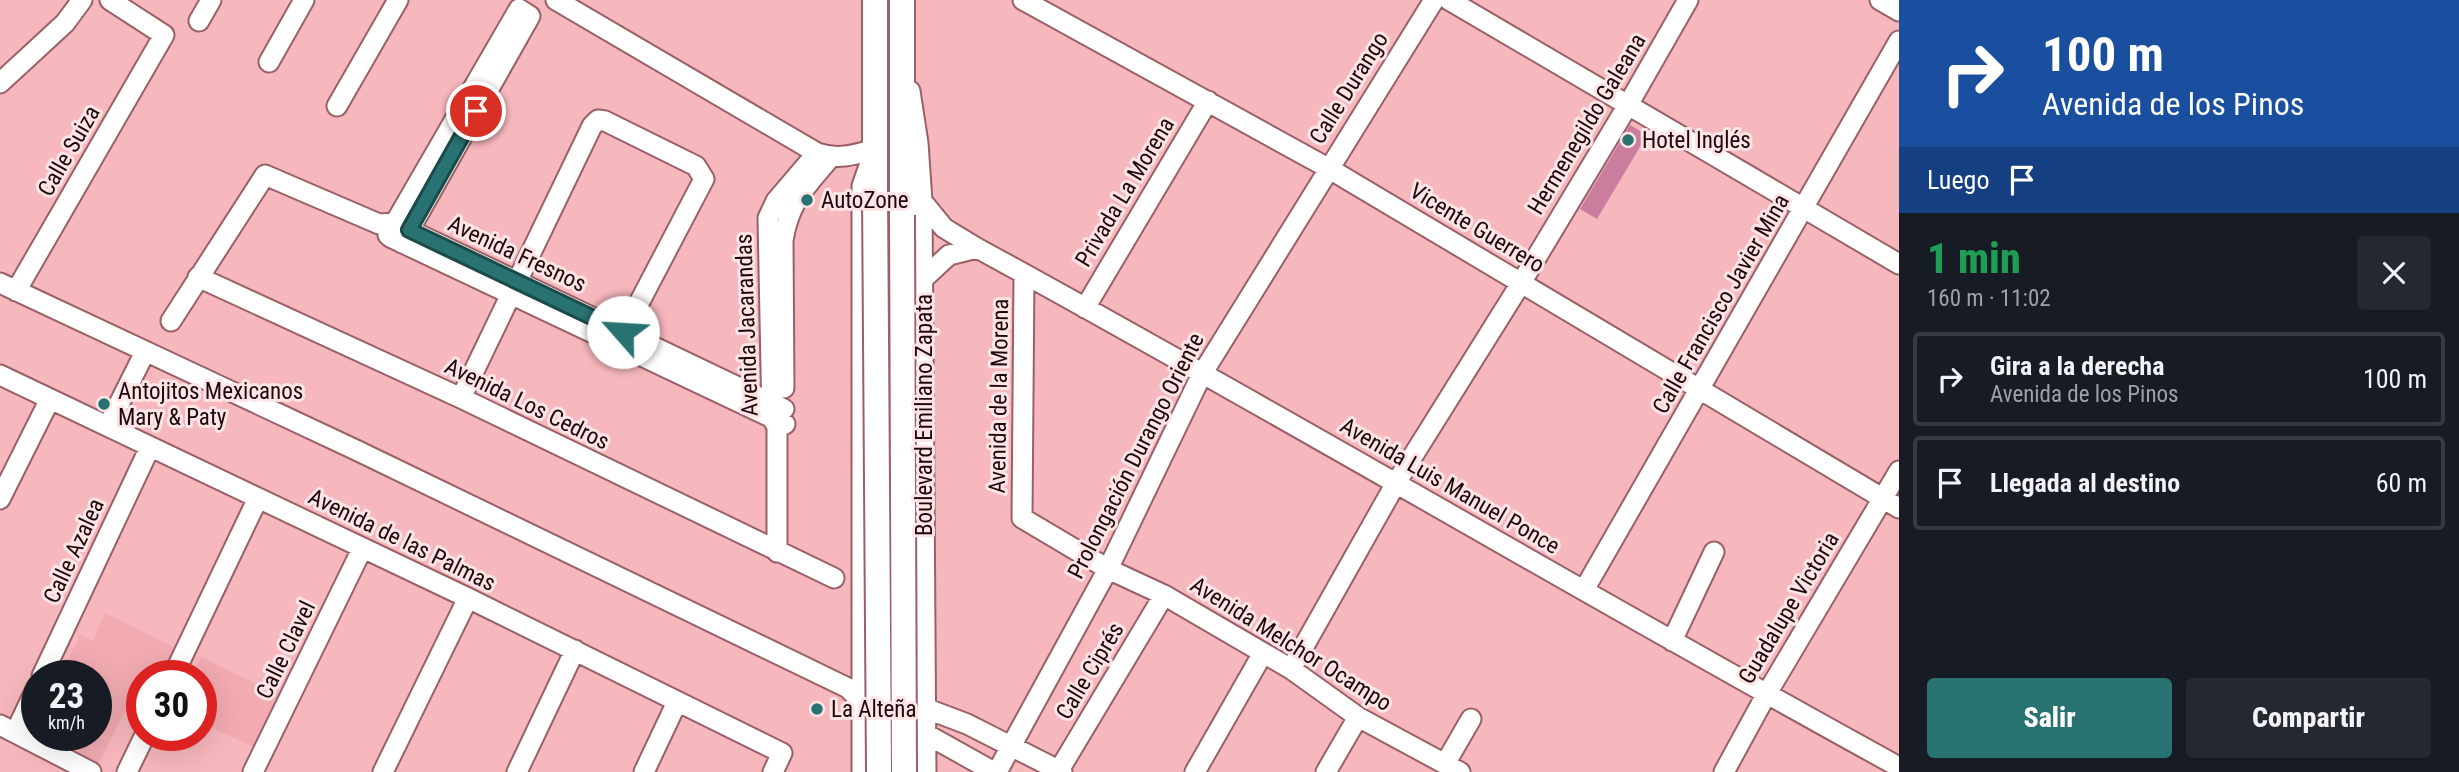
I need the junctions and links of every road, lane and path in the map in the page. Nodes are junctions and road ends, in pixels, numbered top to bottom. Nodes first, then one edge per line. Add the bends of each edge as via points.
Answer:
1 (82, 0) edge
2 (110, 0) edge
3 (211, 0) edge
4 (304, 0) edge
5 (398, 0) edge
6 (556, 0) edge
7 (875, 0) edge
8 (902, 0) edge
9 (1023, 0) edge
10 (1434, 0) edge
11 (1449, 0) edge
12 (1688, 0) edge
13 (1880, 0) edge
14 (1899, 11) edge
15 (199, 21) dead end
16 (1899, 41) edge
17 (269, 62) dead end
18 (0, 83) edge
19 (1208, 101) junction
20 (338, 106) dead end
21 (1628, 106) junction
22 (875, 149) junction
23 (823, 155) junction
24 (1328, 167) junction
25 (912, 208) junction
26 (1804, 208) junction
27 (394, 231) junction
28 (977, 248) junction
29 (1899, 264) edge
30 (1024, 274) junction
31 (198, 277) junction
32 (923, 279) junction
33 (1521, 283) junction
34 (8, 287) edge
35 (514, 288) junction
36 (1085, 308) junction
37 (171, 321) dead end
38 (620, 338) junction
39 (145, 352) junction
40 (1202, 374) junction
41 (0, 375) edge
42 (1700, 390) junction
43 (461, 398) junction
44 (50, 399) junction
45 (778, 416) junction
46 (108, 426) junction
47 (150, 447) junction
48 (1899, 471) edge
49 (1396, 483) junction
50 (258, 498) junction
51 (0, 499) edge
52 (1891, 503) edge
53 (1022, 518) joint
54 (362, 549) junction
55 (777, 552) junction
56 (1714, 552) dead end
57 (1108, 569) junction
58 (834, 578) dead end
59 (1584, 590) junction
60 (1164, 595) junction
61 (468, 598) junction
62 (1672, 641) junction
63 (575, 650) junction
64 (1263, 653) junction
65 (50, 660) edge
66 (181, 660) edge
67 (1291, 668) junction
68 (858, 691) junction
69 (1766, 695) junction
70 (677, 702) junction
71 (21, 709) edge
72 (926, 709) junction
73 (1358, 717) junction
74 (1471, 719) dead end
75 (7, 729) edge
76 (926, 734) junction
77 (1010, 747) junction
78 (137, 751) edge
79 (782, 763) edge
80 (1899, 767) edge
81 (1456, 770) edge
82 (1059, 771) edge
83 (92, 772) edge
84 (127, 772) edge
85 (253, 772) edge
86 (383, 772) edge
87 (517, 772) edge
88 (644, 772) edge
89 (773, 772) edge
90 (862, 772) edge
91 (879, 772) edge
92 (904, 772) edge
93 (926, 772) edge
94 (995, 772) edge
95 (1195, 772) edge
96 (1326, 772) edge
97 (1724, 772) edge

1 - 18 street via 65,23
2 - 34 street, Calle Suiza via 164,35
3 - 15 street
4 - 17 street
5 - 20 street
6 - 23 street
7 - 22 main road, Boulevard Emiliano Zapata
8 - 25 main road, Boulevard Emiliano Zapata
9 - 19 street, Vicente Guerrero
10 - 24 street, Calle Durango
11 - 21 street
12 - 21 street, Hermenegildo Galeana
13 - 14 street
16 - 26 street, Calle Francisco Javier Mina
19 - 24 street, Vicente Guerrero
19 - 36 street, Privada La Morena
21 - 26 street
21 - 33 street, Hermenegildo Galeana
22 - 23 street via 845,157
22 - 68 street, Boulevard Emiliano Zapata via 862,186
22 - 91 main road, Boulevard Emiliano Zapata, bridge
23 - 45 street, Avenida Jacarandas via 776,201 768,218
24 - 33 street, Vicente Guerrero
24 - 40 street, Prolongación Durango Oriente
25 - 28 street, Avenida Luis Manuel Ponce
25 - 32 street, Boulevard Emiliano Zapata
25 - 92 main road, Boulevard Emiliano Zapata, bridge
26 - 29 street
26 - 42 street, Calle Francisco Javier Mina
27 - 27 street via 530,16 519,9
27 - 31 street, Avenida Fresnos via 265,175
27 - 35 street, Avenida Fresnos
28 - 30 street, Avenida Luis Manuel Ponce
28 - 32 street via 948,255
30 - 36 street, Avenida Luis Manuel Ponce
30 - 53 street, Avenida de la Morena
31 - 37 street
31 - 43 street, Avenida Los Cedros
32 - 72 street, Boulevard Emiliano Zapata
33 - 42 street, Vicente Guerrero
33 - 49 street, Hermenegildo Galeana
34 - 39 street
35 - 38 street, Avenida Fresnos
35 - 38 street via 592,126 605,121 695,166 704,179
35 - 43 street
36 - 40 street, Avenida Luis Manuel Ponce
38 - 45 street, Avenida Fresnos
39 - 46 street
39 - 68 street
40 - 49 street, Avenida Luis Manuel Ponce
40 - 57 street, Prolongación Durango Oriente
41 - 44 street, Avenida de las Palmas
42 - 52 street, Vicente Guerrero
42 - 59 street, Calle Francisco Javier Mina
43 - 55 street, Avenida Los Cedros
44 - 46 street, Avenida de las Palmas
44 - 51 street
45 - 55 street, Avenida Jacarandas
46 - 47 street, Avenida de las Palmas
47 - 50 street, Avenida de las Palmas
47 - 65 street, Calle Azalea
48 - 52 street, Guadalupe Victoria
49 - 59 street, Avenida Luis Manuel Ponce
49 - 67 street, Hermenegildo Galeana
50 - 54 street, Avenida de las Palmas
50 - 66 street
52 - 69 street, Guadalupe Victoria
53 - 57 street, Avenida Melchor Ocampo
54 - 61 street, Avenida de las Palmas
54 - 85 street, Calle Clavel
55 - 58 street, Avenida Los Cedros
56 - 62 street
57 - 60 street, Avenida Melchor Ocampo
57 - 77 street, Prolongación Durango Oriente
59 - 62 street, Avenida Luis Manuel Ponce
60 - 64 street, Avenida Melchor Ocampo
60 - 82 street, Calle Ciprés
61 - 63 street, Avenida de las Palmas
61 - 86 street
62 - 69 street, Avenida Luis Manuel Ponce
63 - 70 street, Avenida de las Palmas
63 - 87 street
64 - 67 street, Avenida Melchor Ocampo
64 - 95 street
67 - 73 street, Avenida Melchor Ocampo
68 - 72 street
68 - 76 street
68 - 90 street, Boulevard Emiliano Zapata
69 - 80 street, Avenida Luis Manuel Ponce
69 - 97 street, Guadalupe Victoria
70 - 79 street, Avenida de las Palmas
70 - 88 street
71 - 75 street
72 - 76 street, Boulevard Emiliano Zapata
72 - 77 street
73 - 81 street, Avenida Melchor Ocampo
73 - 96 street
74 - 81 street
75 - 83 street
76 - 93 street, Boulevard Emiliano Zapata
76 - 94 street
77 - 82 street
77 - 94 street, Prolongación Durango Oriente
78 - 84 street
79 - 89 street

